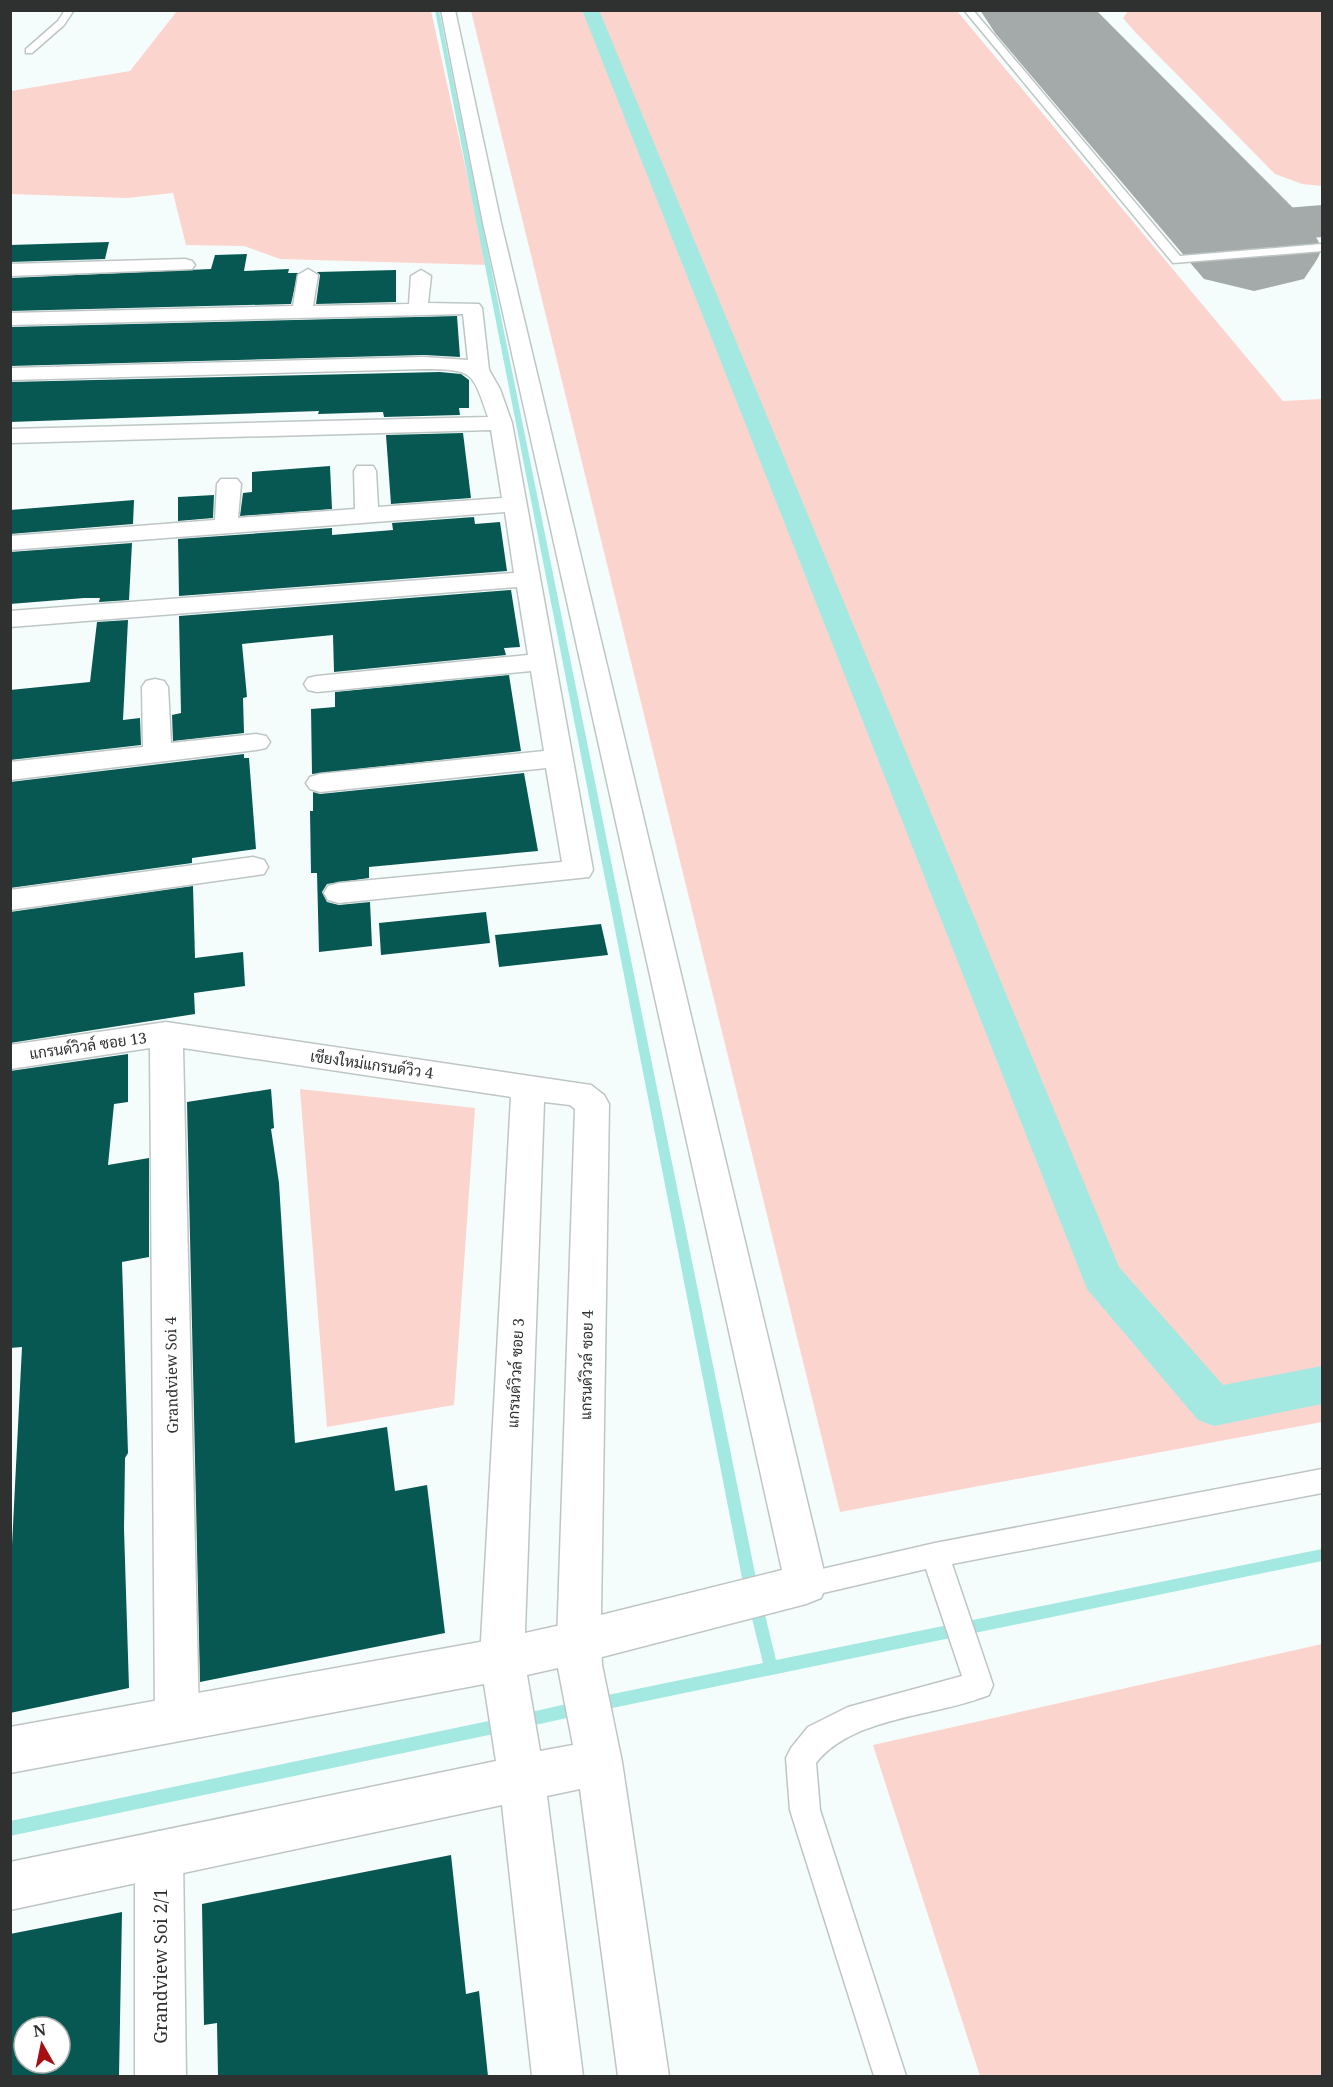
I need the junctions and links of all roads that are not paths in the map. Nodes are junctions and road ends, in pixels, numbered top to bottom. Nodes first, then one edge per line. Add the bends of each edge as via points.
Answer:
1 (69, 10) edge
2 (448, 10) edge
3 (968, 10) edge
4 (29, 51) dead end
5 (1323, 248) edge
6 (10, 270) edge
7 (309, 275) dead end
8 (422, 276) dead end
9 (418, 309) junction
10 (302, 312) junction
11 (171, 315) junction
12 (10, 319) edge
13 (478, 369) junction
14 (10, 374) edge
15 (501, 423) junction
16 (10, 436) edge
17 (364, 471) dead end
18 (229, 484) dead end
19 (515, 504) junction
20 (367, 516) junction
21 (226, 526) junction
22 (10, 543) edge
23 (528, 579) junction
24 (10, 619) edge
25 (542, 662) junction
26 (317, 684) dead end
27 (155, 687) dead end
28 (256, 742) dead end
29 (157, 754) junction
30 (559, 758) junction
31 (10, 771) edge
32 (320, 783) dead end
33 (253, 867) dead end
34 (339, 893) dead end
35 (10, 900) edge
36 (166, 1034) junction
37 (10, 1057) edge
38 (528, 1088) junction
39 (579, 1094) joint
40 (1323, 1481) edge
41 (935, 1555) junction
42 (799, 1587) junction
43 (579, 1653) junction
44 (504, 1669) junction
45 (177, 1717) junction
46 (10, 1750) edge
47 (597, 1752) junction
48 (520, 1768) junction
49 (159, 1855) junction
50 (10, 1886) edge
51 (161, 2076) edge
52 (558, 2076) edge
53 (644, 2076) edge
54 (890, 2076) edge

1 - 4 lane via 61,23
2 - 42 street via 492,223
3 - 5 lane via 1177,260
6 - 11 street via 186,260
7 - 10 street
8 - 9 street
9 - 10 street
9 - 13 street via 472,308
10 - 11 street
11 - 12 street
13 - 14 street via 454,363 341,363
13 - 15 street
15 - 16 street
15 - 19 street
17 - 20 street
18 - 21 street
19 - 20 street
19 - 23 street
20 - 21 street
21 - 22 street
23 - 24 street
23 - 25 street
25 - 26 street
25 - 30 street
27 - 29 street
28 - 29 street
29 - 31 street
30 - 32 street
30 - 34 street via 578,870
33 - 35 street
36 - 37 street, แกรนด์วิวล์ ซอย 13
36 - 38 street, เชียงใหม่แกรนด์วิว 4
36 - 45 street, Grandview Soi 4
38 - 39 street, เชียงใหม่แกรนด์วิว 4
38 - 44 street, แกรนด์วิวล์ ซอย 3
39 - 43 street, แกรนด์วิวล์ ซอย 4 via 592,1104
40 - 41 lane
41 - 42 lane
41 - 54 lane via 979,1685 858,1717 818,1737 801,1758 805,1810
42 - 43 street via 734,1603
43 - 44 street
43 - 47 street
44 - 45 street
44 - 48 street, แกรนด์วิวล์ ซอย 3
45 - 46 street
47 - 48 street
47 - 53 street
48 - 49 street
48 - 52 street, แกรนด์วิวล์ ซอย 3
49 - 50 street
49 - 51 street, Grandview Soi 2/1

